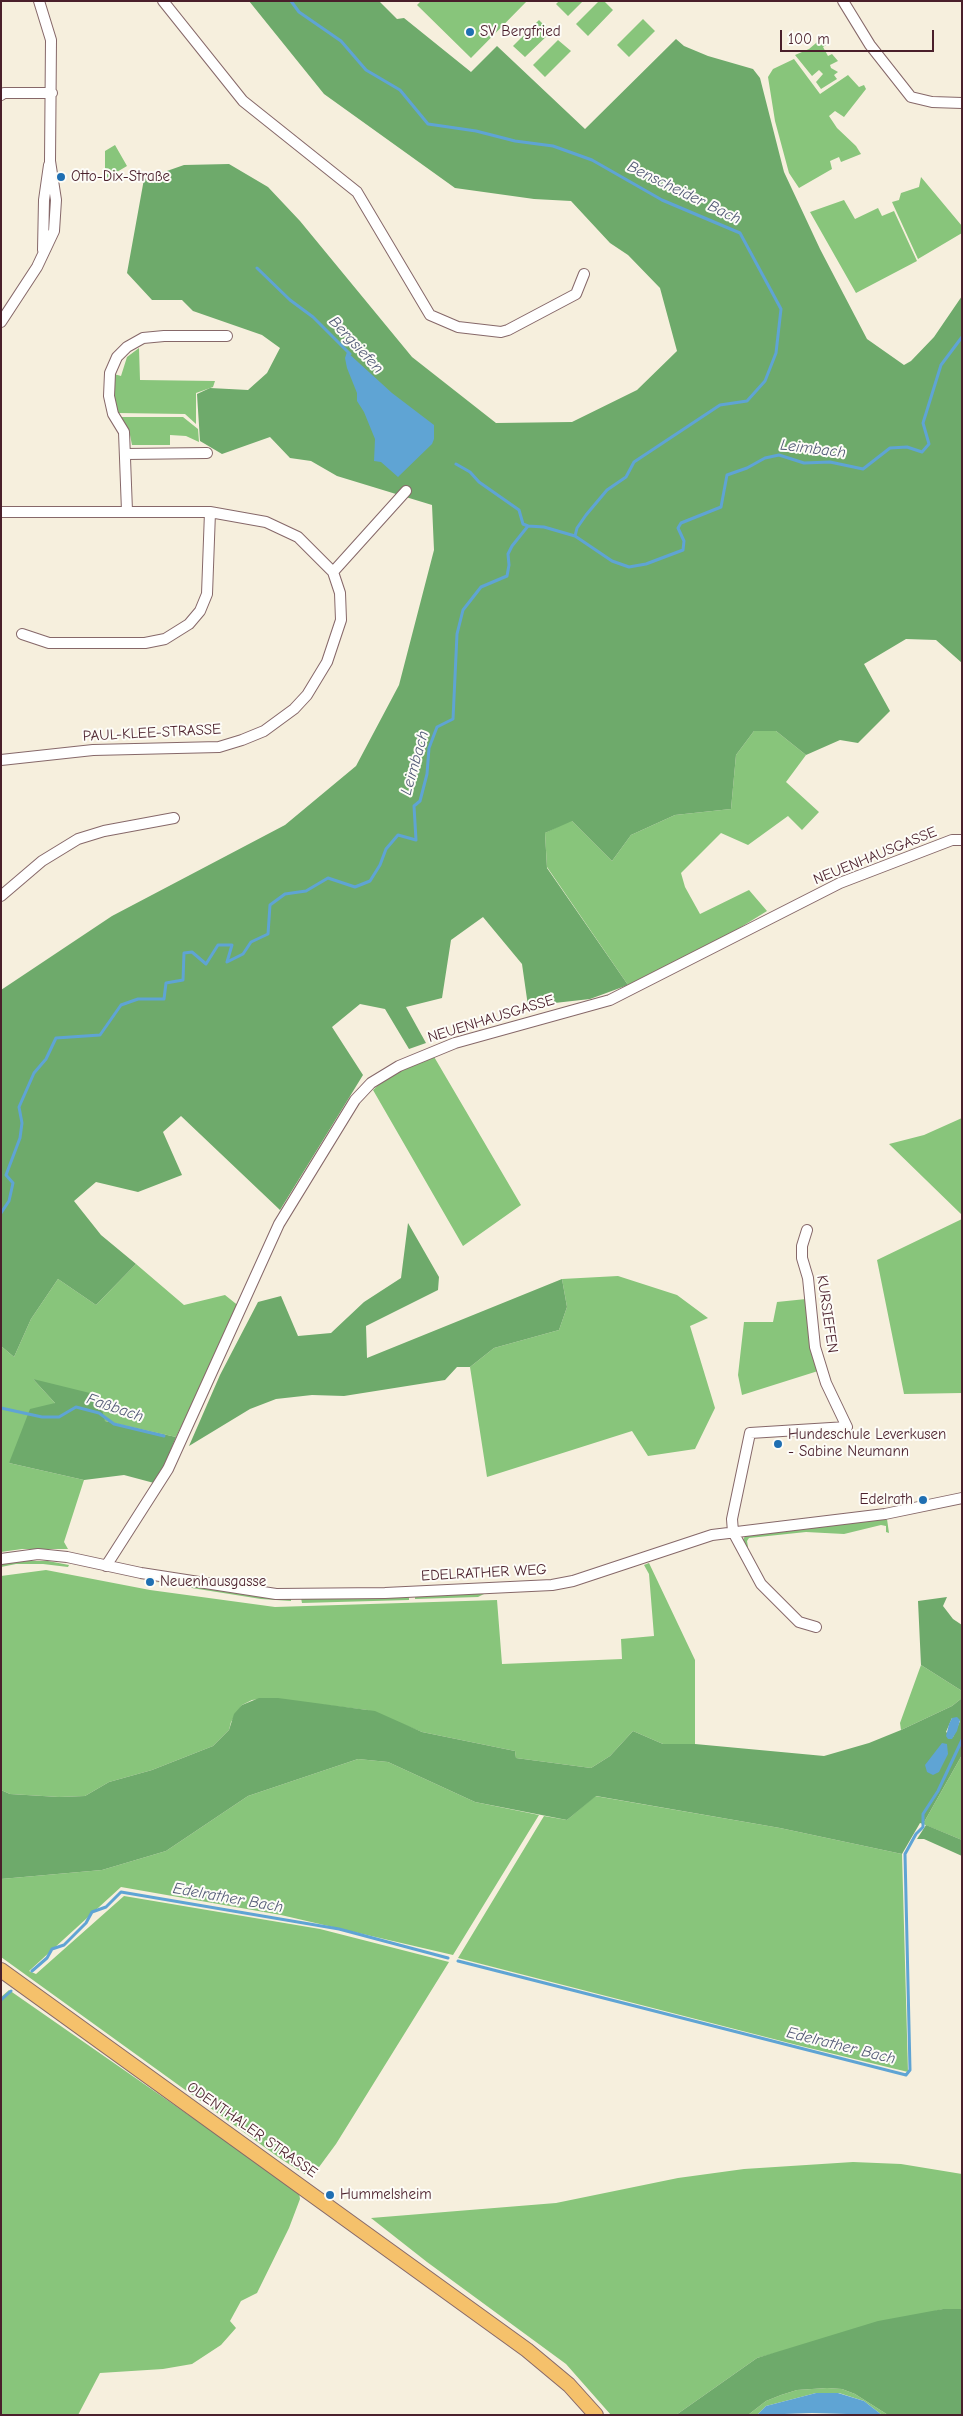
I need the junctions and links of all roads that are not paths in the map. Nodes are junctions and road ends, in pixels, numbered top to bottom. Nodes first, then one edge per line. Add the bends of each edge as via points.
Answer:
1 (39, 1) edge
2 (163, 1) edge
3 (843, 1) edge
4 (52, 93) junction
5 (1, 96) edge
6 (962, 103) edge
7 (584, 274) dead end
8 (1, 322) edge
9 (227, 336) dead end
10 (207, 453) dead end
11 (126, 454) junction
12 (406, 491) dead end
13 (127, 511) junction
14 (1, 512) edge
15 (210, 512) junction
16 (333, 572) junction
17 (22, 634) dead end
18 (1, 760) edge
19 (174, 818) dead end
20 (962, 840) edge
21 (1, 896) edge
22 (807, 1230) dead end
23 (962, 1498) edge
24 (733, 1532) junction
25 (1, 1559) edge
26 (106, 1566) junction
27 (816, 1627) dead end
28 (1, 1970) edge
29 (596, 2415) edge

1 - 4 street via 51,40
2 - 7 street via 243,101 356,192 430,314 458,327 501,332 576,294
3 - 6 street via 870,45 911,97 932,102
4 - 5 street via 4,93
4 - 8 street via 43,255
9 - 11 street via 143,338 117,357 110,373 109,396 113,414 124,432
10 - 11 street
11 - 13 street
12 - 16 street
13 - 14 street, PAUL-KLEE-STRASSE
13 - 15 street, PAUL-KLEE-STRASSE
15 - 16 street, PAUL-KLEE-STRASSE via 258,520 298,537
15 - 17 street via 207,594 189,624 165,639 145,642 49,643
16 - 18 street, PAUL-KLEE-STRASSE via 340,593 341,620 327,662 294,709 264,731 219,747 94,750
19 - 21 street via 111,829 78,839 42,861
20 - 26 street, NEUENHAUSGASSE via 952,840 840,883 610,1000 455,1043 399,1066 371,1083 355,1100 279,1224 168,1468
22 - 24 street, KURSIEFEN via 802,1258 808,1278 815,1347 826,1383 847,1427 750,1433 732,1520
23 - 24 street, EDELRATHER WEG via 885,1514
24 - 26 street, EDELRATHER WEG via 712,1535 552,1585 385,1593 276,1594
24 - 27 street via 761,1584 799,1622
25 - 26 street, EDELRATHER WEG via 38,1554
28 - 29 main road, ODENTHALER STRASSE via 527,2350 569,2385

